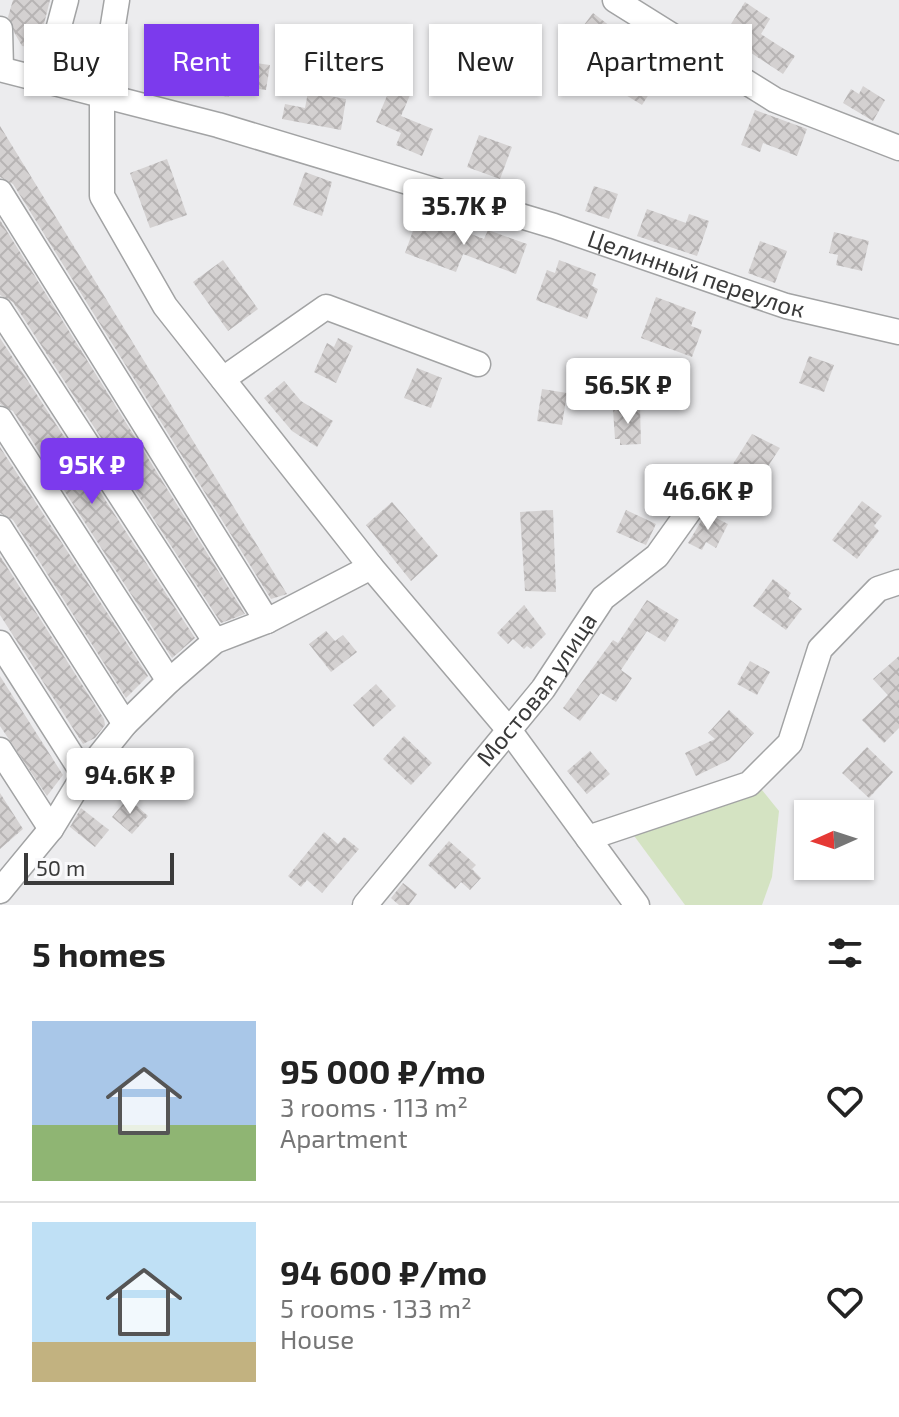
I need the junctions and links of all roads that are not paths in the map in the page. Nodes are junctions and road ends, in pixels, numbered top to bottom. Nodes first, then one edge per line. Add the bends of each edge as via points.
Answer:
1 (66, 0) edge
2 (117, 0) edge
3 (615, 0) edge
4 (60, 24) edge
5 (113, 24) edge
6 (0, 29) edge
7 (1, 69) edge
8 (24, 74) edge
9 (102, 96) edge
10 (113, 96) edge
11 (899, 148) edge
12 (0, 192) edge
13 (0, 310) edge
14 (899, 332) edge
15 (478, 364) dead end
16 (223, 379) junction
17 (0, 419) edge
18 (712, 479) dead end
19 (0, 528) edge
20 (371, 567) junction
21 (899, 582) edge
22 (267, 621) junction
23 (215, 641) junction
24 (0, 643) edge
25 (169, 681) junction
26 (125, 724) junction
27 (509, 730) junction
28 (0, 750) edge
29 (84, 775) junction
30 (51, 829) junction
31 (588, 838) junction
32 (4, 876) edge
33 (365, 905) edge
34 (637, 905) edge

1 - 4 street
2 - 5 street
3 - 11 street via 775,100
6 - 7 street
7 - 8 street, Целинный переулок
9 - 16 street via 102,196 165,306
10 - 14 street, Целинный переулок via 554,226 786,306
12 - 22 street
13 - 23 street
15 - 16 street via 326,307
16 - 20 street
17 - 25 street
18 - 27 street, Мостовая улица via 657,556 603,598
19 - 26 street
20 - 22 street
20 - 27 street
21 - 31 street via 878,589 820,649 790,743 749,784
22 - 23 street
23 - 25 street
24 - 29 street
25 - 26 street
26 - 29 street
27 - 31 street
27 - 33 street, Мостовая улица
28 - 30 street
29 - 30 street
30 - 32 street
31 - 34 street

